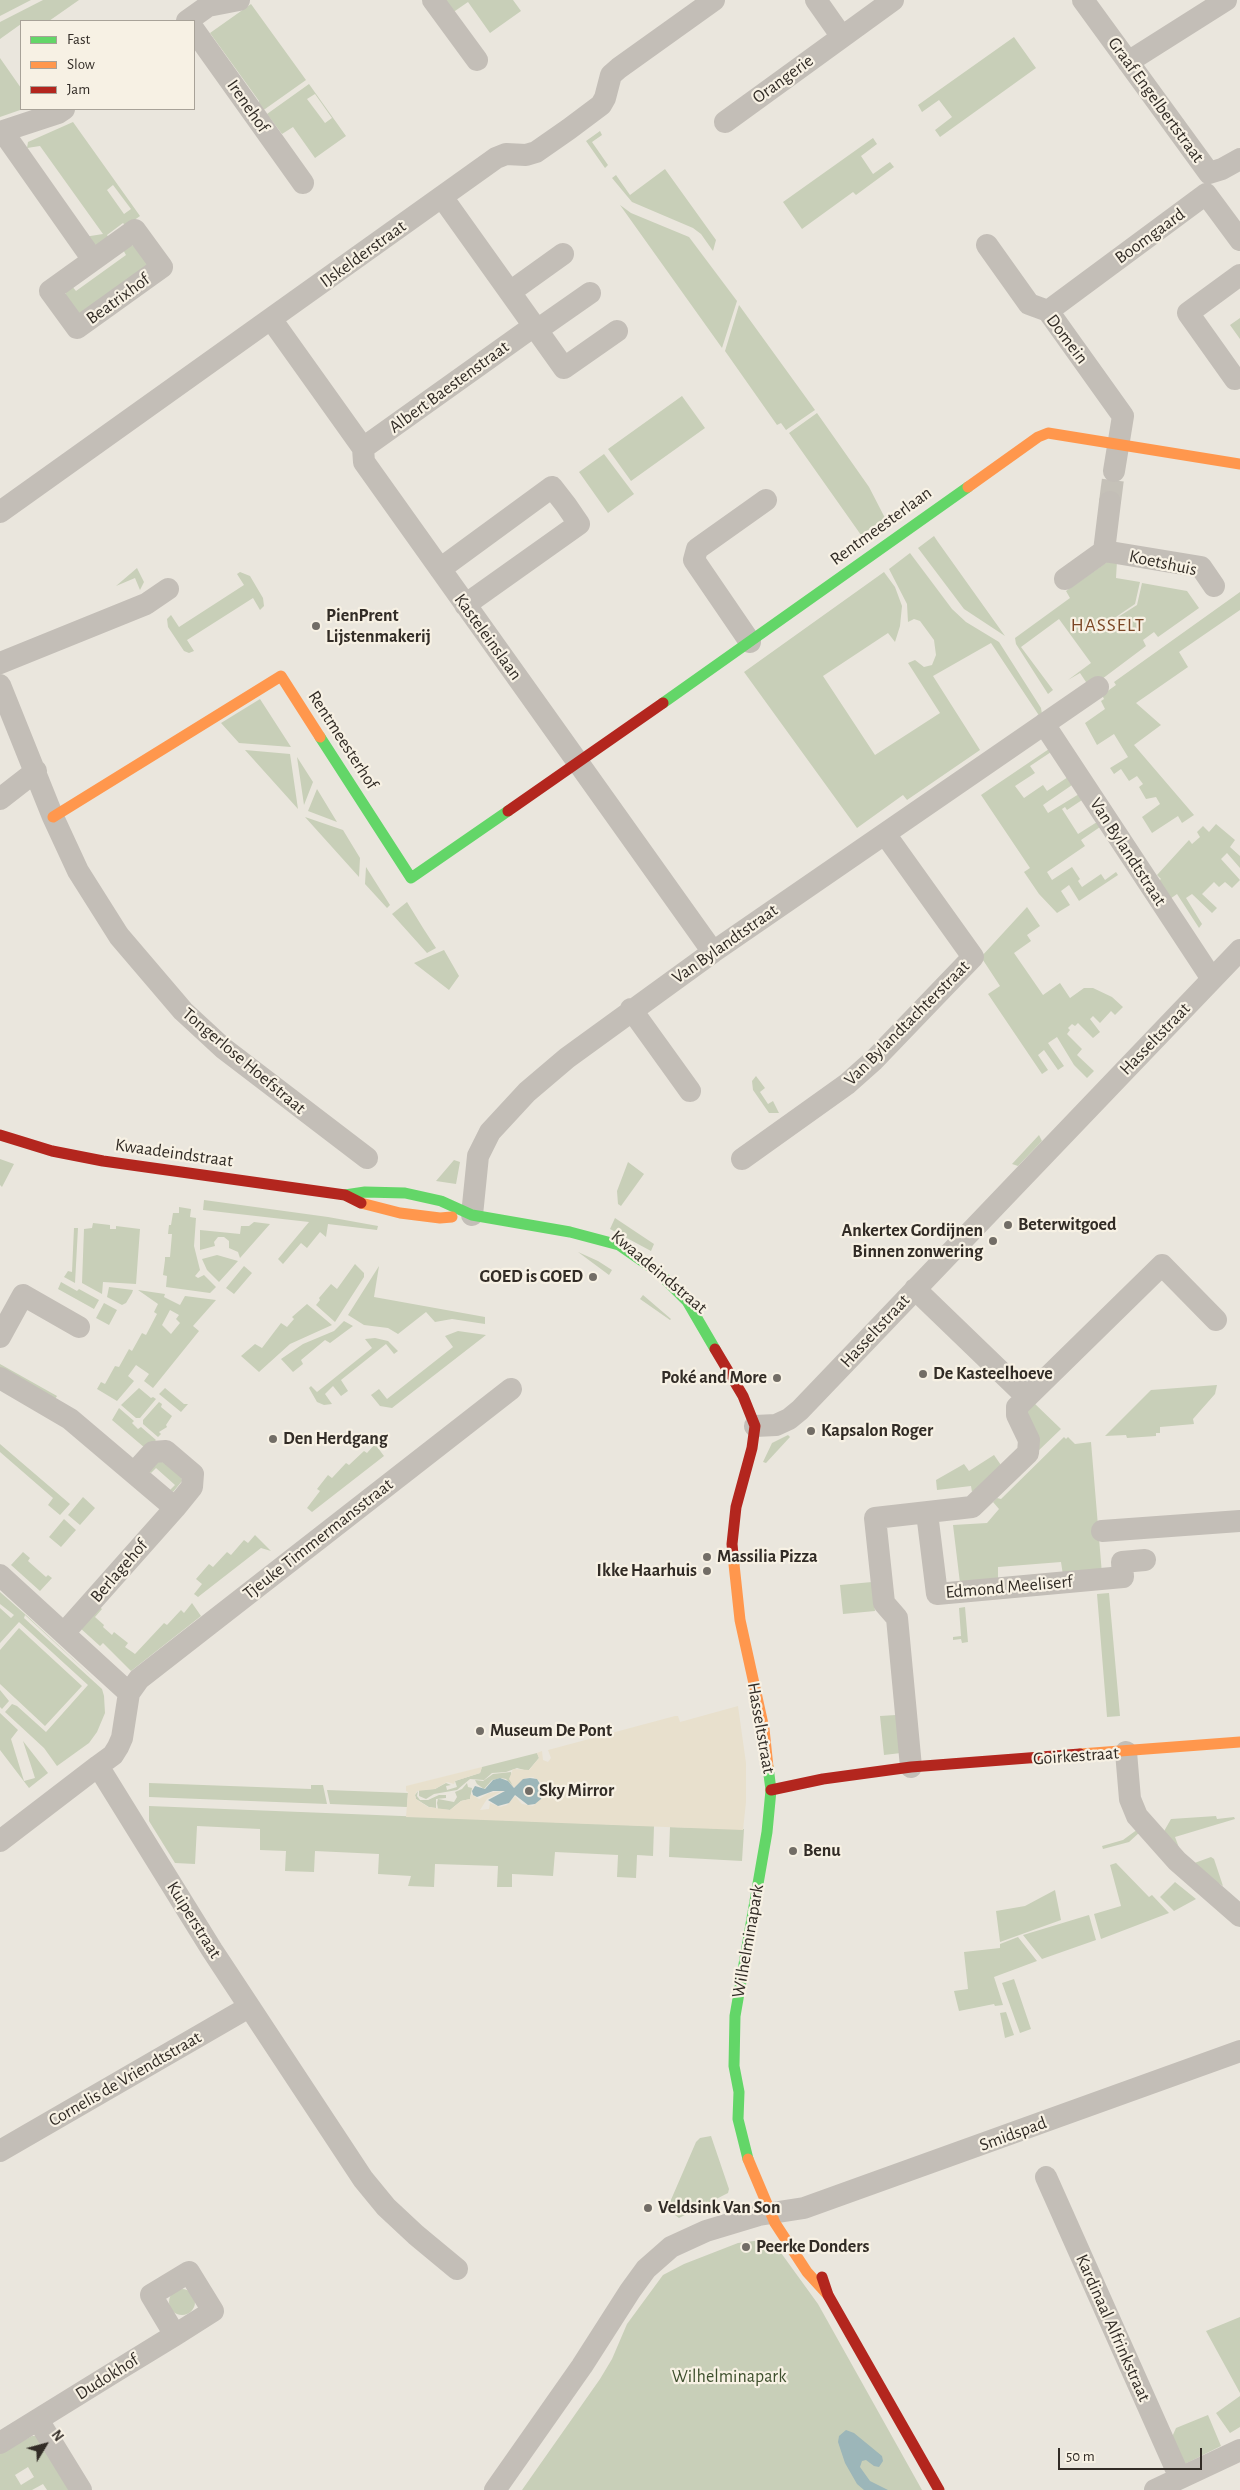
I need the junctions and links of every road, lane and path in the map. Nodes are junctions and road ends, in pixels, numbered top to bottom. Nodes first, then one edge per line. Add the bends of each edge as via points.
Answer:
1 (239, 0) edge
2 (433, 0) edge
3 (714, 0) edge
4 (816, 0) edge
5 (893, 0) edge
6 (1083, 0) edge
7 (1226, 0) edge
8 (189, 20) edge
9 (195, 31) edge
10 (842, 37) junction
11 (477, 60) dead end
12 (1128, 62) junction
13 (61, 110) edge
14 (724, 122) dead end
15 (1, 132) edge
16 (1240, 159) edge
17 (303, 183) dead end
18 (442, 197) junction
19 (1240, 240) edge
20 (987, 245) dead end
21 (563, 254) dead end
22 (93, 260) junction
23 (1240, 275) edge
24 (510, 292) junction
25 (590, 292) dead end
26 (1048, 311) junction
27 (271, 320) junction
28 (536, 328) junction
29 (617, 331) dead end
30 (1235, 379) dead end
31 (1119, 446) junction
32 (363, 448) junction
33 (1240, 464) edge
34 (1114, 470) tunnel mouth
35 (766, 500) dead end
36 (1110, 502) tunnel mouth
37 (0, 512) edge
38 (1104, 551) junction
39 (440, 569) junction
40 (1065, 579) dead end
41 (1214, 586) dead end
42 (168, 588) dead end
43 (465, 605) junction
44 (750, 642) junction
45 (0, 663) edge
46 (0, 685) edge
47 (1098, 687) dead end
48 (1044, 724) junction
49 (578, 763) junction
50 (36, 771) junction
51 (0, 799) edge
52 (53, 817) junction
53 (885, 834) junction
54 (1240, 950) edge
55 (712, 952) junction
56 (1212, 979) junction
57 (631, 1009) junction
58 (690, 1091) dead end
59 (0, 1135) edge
60 (367, 1158) dead end
61 (742, 1159) dead end
62 (345, 1195) junction
63 (472, 1215) junction
64 (593, 1239) junction
65 (612, 1258) dead end
66 (915, 1289) junction
67 (679, 1310) dead end
68 (1216, 1320) dead end
69 (79, 1327) dead end
70 (704, 1332) junction
71 (0, 1337) edge
72 (0, 1378) edge
73 (511, 1389) dead end
74 (1027, 1397) junction
75 (755, 1426) junction
76 (134, 1473) junction
77 (174, 1508) junction
78 (927, 1513) junction
79 (1240, 1521) edge
80 (1102, 1531) dead end
81 (1145, 1560) dead end
82 (0, 1575) edge
83 (64, 1633) junction
84 (129, 1693) junction
85 (1240, 1742) edge
86 (1126, 1752) junction
87 (98, 1766) junction
88 (911, 1767) junction
89 (772, 1790) junction
90 (0, 1841) edge
91 (1240, 1916) edge
92 (249, 2007) junction
93 (1239, 2056) edge
94 (739, 2092) junction
95 (751, 2115) dead end
96 (0, 2151) edge
97 (1046, 2177) dead end
98 (780, 2211) junction
99 (817, 2266) dead end
100 (457, 2269) dead end
101 (828, 2295) junction
102 (175, 2335) dead end
103 (38, 2420) junction
104 (0, 2444) edge
105 (1240, 2450) edge
106 (1180, 2478) junction
107 (81, 2490) edge
108 (495, 2490) edge
109 (940, 2490) edge
110 (1156, 2490) edge

1 - 8 street via 208,6
2 - 11 street
3 - 18 street, IJskelderstraat via 619,68 612,75 601,105 576,124 536,152 496,158
4 - 10 street
5 - 10 street, Orangerie
6 - 12 street, Graaf Engelbertstraat
7 - 12 street
9 - 17 street, Irenehof
10 - 14 street, Orangerie
12 - 16 street, Graaf Engelbertstraat via 1209,173
13 - 15 street
15 - 22 street
18 - 24 street
18 - 27 street, IJskelderstraat
19 - 26 street, Boomgaard via 1206,194
20 - 26 street, Domein via 1029,304
21 - 24 street
22 - 22 street, Beatrixhof via 135,230 162,267 77,328 50,291
23 - 30 street via 1188,313
24 - 28 street
25 - 28 street, Albert Baestenstraat
26 - 31 street, Domein via 1123,416
27 - 32 street, Kasteleinslaan
27 - 37 street, IJskelderstraat
28 - 29 street via 564,368
28 - 32 street, Albert Baestenstraat
31 - 33 street, Rentmeesterlaan
31 - 34 street
31 - 44 street, Rentmeesterlaan via 1057,433 1038,437
32 - 39 street, Kasteleinslaan via 364,462
35 - 44 street via 698,549 694,560
36 - 38 street, Koetshuis
38 - 40 street, Koetshuis
38 - 41 street, Koetshuis via 1201,567
39 - 43 street, Kasteleinslaan
39 - 43 street via 552,487 566,505 579,524
42 - 45 street via 146,604
43 - 49 street, Kasteleinslaan
44 - 49 street, Rentmeesterlaan
46 - 50 street, Tongerlose Hoefstraat
47 - 48 street, Van Bylandtstraat
48 - 53 street, Van Bylandtstraat
48 - 56 street, Van Bylandtstraat
49 - 52 street, Rentmeesterhof via 411,878 281,676
49 - 55 street, Kasteleinslaan
50 - 51 street
50 - 52 street, Tongerlose Hoefstraat
52 - 60 street, Tongerlose Hoefstraat via 78,871 120,936 183,1011 223,1048
53 - 55 street, Van Bylandtstraat
53 - 61 street, Van Bylandtachterstraat via 973,957 847,1084
54 - 56 street, Hasseltstraat
55 - 57 street, Van Bylandtstraat
56 - 66 street, Hasseltstraat
57 - 58 street
57 - 63 street, Van Bylandtstraat via 527,1092 490,1132 478,1156
59 - 62 street, Kwaadeindstraat via 52,1151 103,1161
62 - 63 street, Kwaadeindstraat via 366,1205 400,1213 440,1218
62 - 63 street, Kwaadeindstraat via 405,1193 441,1201
63 - 64 street, Kwaadeindstraat
64 - 65 street, Kwaadeindstraat
64 - 70 street, Kwaadeindstraat via 619,1245 658,1272 687,1301
66 - 74 street
66 - 75 street, Hasseltstraat via 789,1419 776,1425
67 - 70 street, Kwaadeindstraat
68 - 74 street via 1162,1264
69 - 71 street via 23,1295
70 - 75 street, Kwaadeindstraat via 743,1396
72 - 76 street via 70,1419
73 - 84 street, Tjeuke Timmermansstraat via 138,1679
74 - 78 street via 1018,1407 1017,1415 1028,1440 1028,1453 972,1507
75 - 89 street, Hasseltstraat via 736,1507 732,1544 740,1620 764,1729
76 - 77 street
76 - 77 street, Berlagehof via 153,1452 166,1451 193,1474 192,1487
77 - 83 street, Berlagehof
78 - 81 street, Edmond Meeliserf via 937,1594 1123,1577 1122,1562
78 - 88 street via 875,1518 884,1603 897,1618
79 - 80 street
82 - 83 street
83 - 84 street
84 - 87 street via 118,1747
85 - 86 street, Goirkestraat
86 - 88 street, Goirkestraat
86 - 91 street via 1130,1798 1137,1816 1177,1861
87 - 90 street
87 - 92 street, Kuiperstraat
88 - 89 street, Goirkestraat via 823,1779
89 - 94 street, Wilhelminapark via 735,2016 734,2066
92 - 96 street, Cornelis de Vriendtstraat
92 - 100 street, Kuiperstraat via 363,2179 386,2207
93 - 98 street, Smidspad via 804,2208
94 - 95 street, Wilhelminapark
94 - 98 street, Wilhelminapark via 738,2119 751,2169
97 - 106 street, Kardinaal Alfrinkstraat
98 - 101 street, Wilhelminapark via 806,2272
98 - 108 street via 688,2239 670,2248 646,2269
99 - 101 street, Wilhelminapark
101 - 109 street, Wilhelminapark
102 - 103 street, Dudokhof
103 - 104 street, Dudokhof
103 - 107 street
105 - 106 street
106 - 110 street

